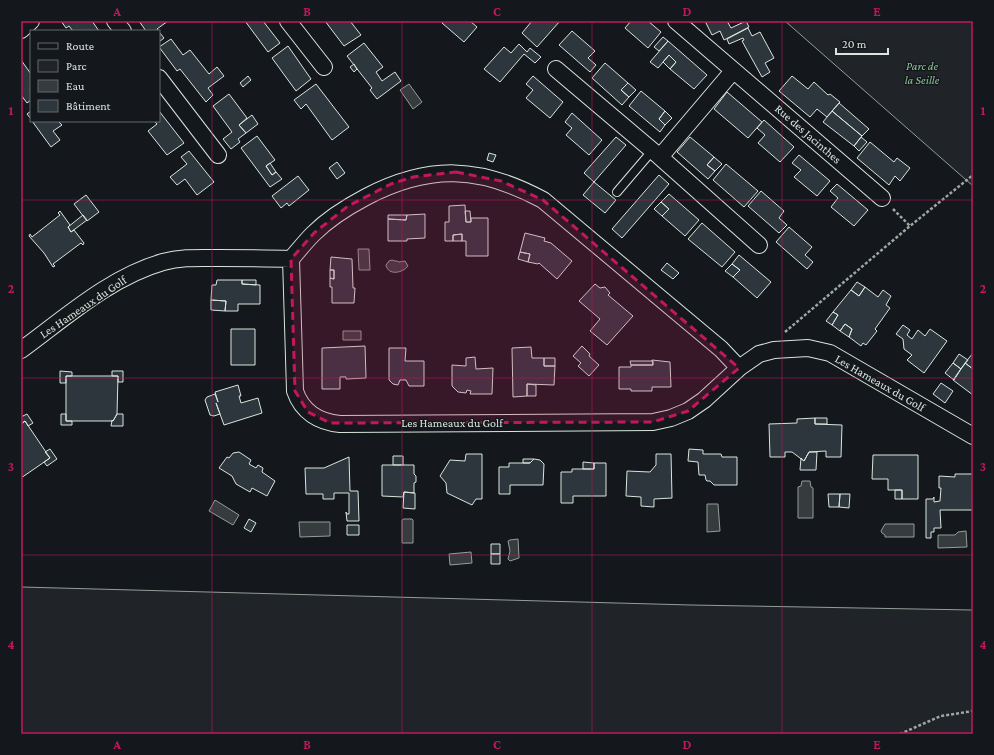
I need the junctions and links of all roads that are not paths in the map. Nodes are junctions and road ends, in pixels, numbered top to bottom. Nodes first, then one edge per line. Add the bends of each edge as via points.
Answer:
1 (31, 21) edge
2 (115, 21) edge
3 (288, 21) edge
4 (676, 21) edge
5 (21, 30) edge
6 (122, 30) edge
7 (324, 67) dead end
8 (556, 69) dead end
9 (733, 71) junction
10 (160, 79) edge
11 (656, 154) junction
12 (218, 155) dead end
13 (617, 192) dead end
14 (882, 198) road end
15 (759, 244) dead end
16 (291, 259) junction
17 (21, 350) edge
18 (739, 368) junction
19 (973, 436) edge

1 - 5 street
2 - 6 street
3 - 7 street
4 - 9 street, Rue des Jacinthes
8 - 11 street
9 - 11 street
9 - 14 street, Rue des Jacinthes
10 - 12 street
11 - 13 lane
11 - 15 street
16 - 17 street, Les Hameaux du Golf via 187,258 164,262 119,280
16 - 18 street via 314,233 348,206 391,184 413,177 456,172 501,181 543,200 720,349
16 - 18 street, Les Hameaux du Golf via 295,391 308,412 330,423 653,422 688,411
18 - 19 street, Les Hameaux du Golf via 759,354 774,350 808,348 830,353

